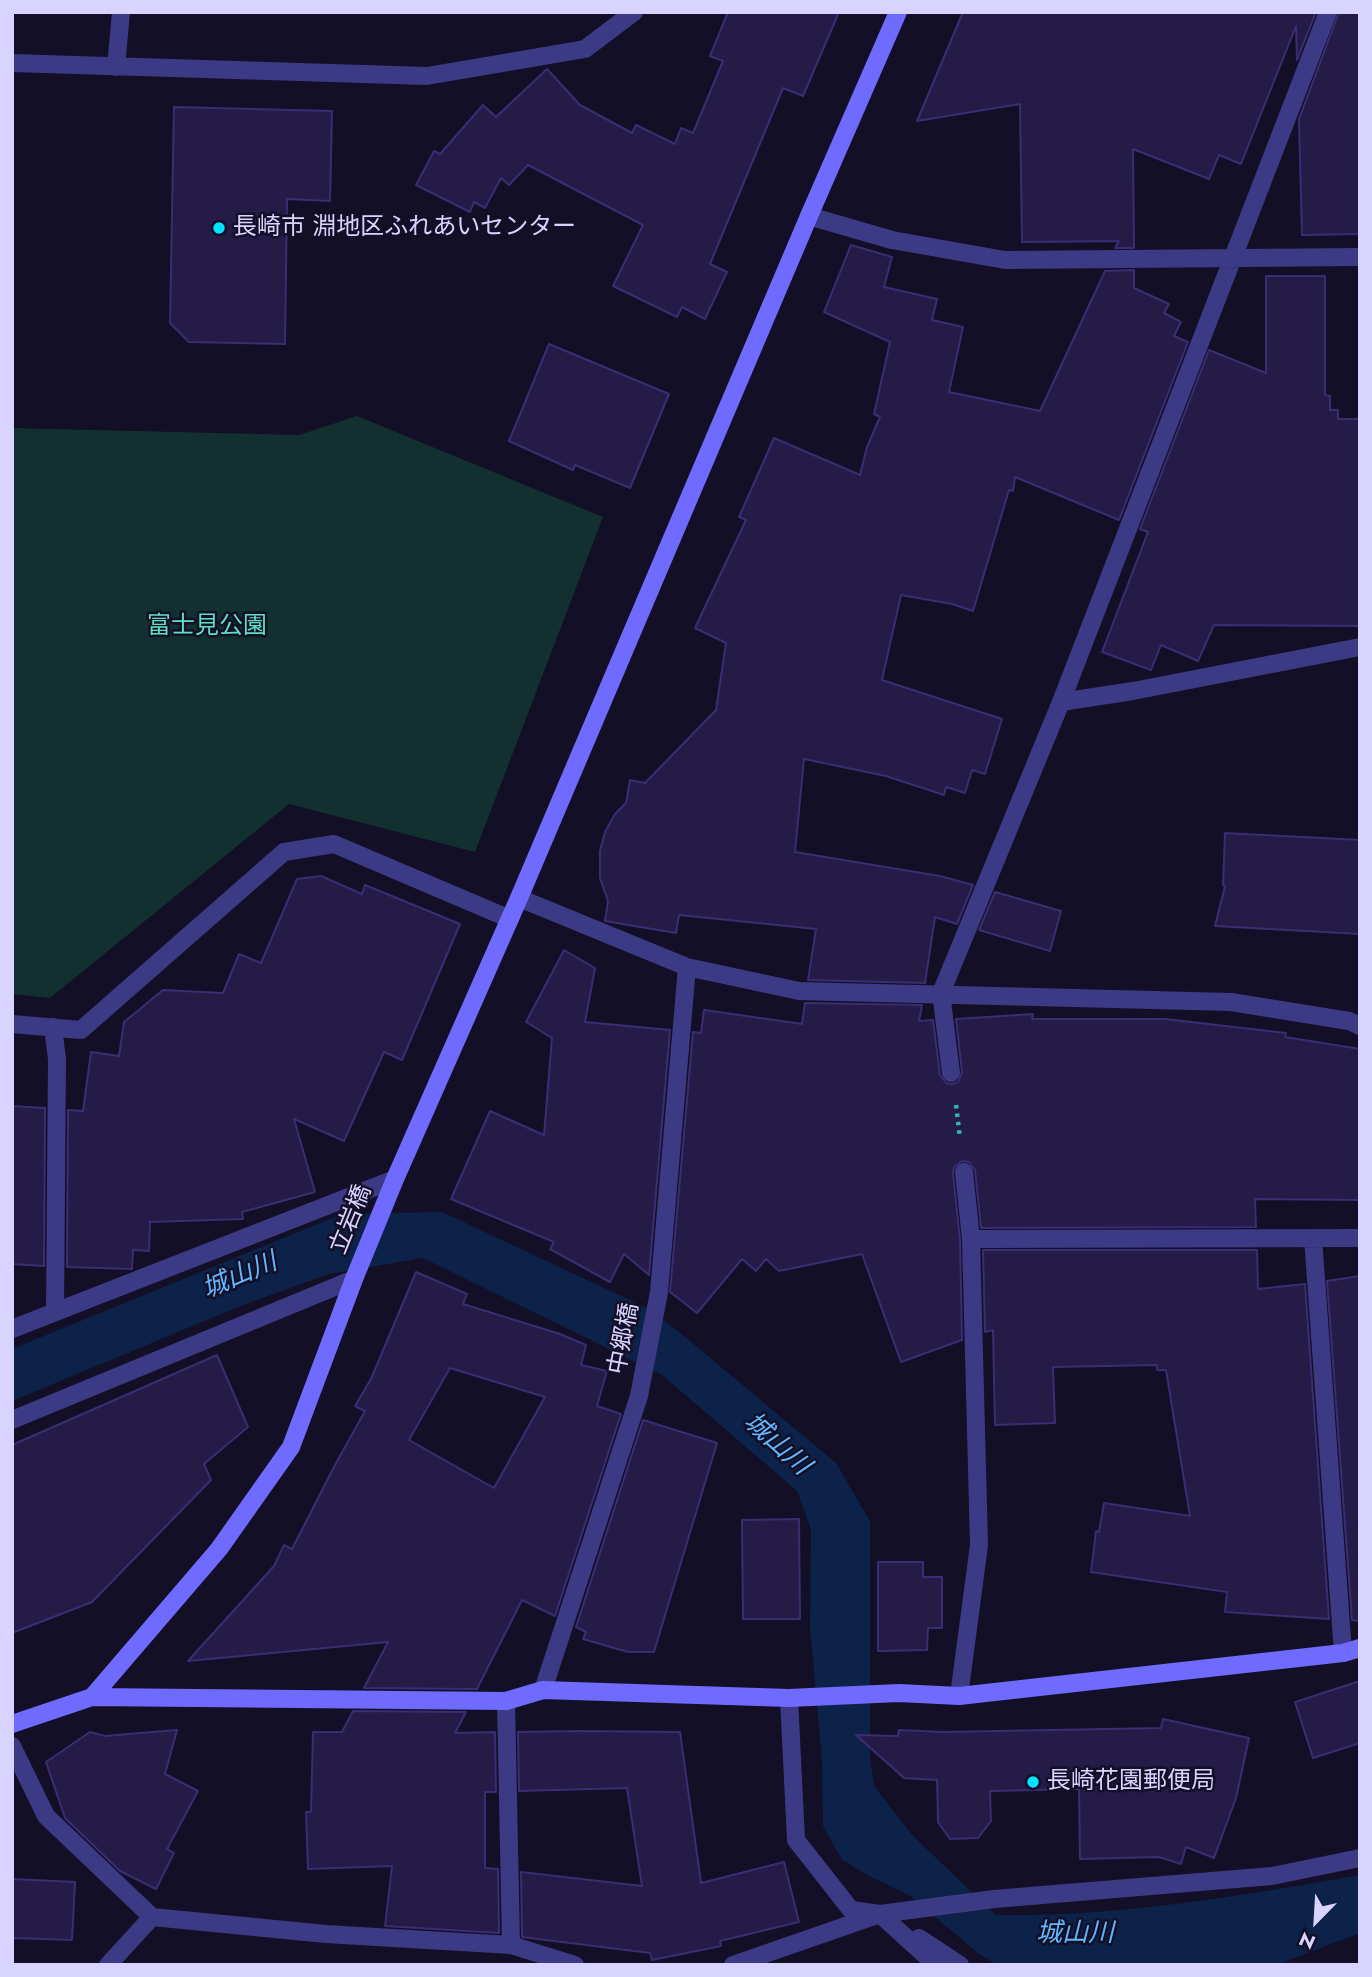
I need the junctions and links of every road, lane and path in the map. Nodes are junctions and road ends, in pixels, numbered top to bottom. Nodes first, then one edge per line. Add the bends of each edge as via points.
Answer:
1 (121, 12) edge
2 (634, 12) edge
3 (898, 12) edge
4 (1328, 12) edge
5 (12, 63) edge
6 (116, 67) junction
7 (808, 216) junction
8 (1360, 257) edge
9 (1233, 258) junction
10 (1360, 647) edge
11 (1061, 702) junction
12 (519, 898) junction
13 (510, 919) junction
14 (687, 967) junction
15 (940, 993) junction
16 (12, 1024) edge
17 (1360, 1026) edge
18 (53, 1027) junction
19 (951, 1073) joint
20 (964, 1172) joint
21 (396, 1179) junction
22 (1313, 1238) junction
23 (1360, 1238) edge
24 (971, 1239) junction
25 (354, 1279) junction
26 (55, 1311) junction
27 (12, 1329) edge
28 (12, 1420) edge
29 (1351, 1650) edge
30 (543, 1690) junction
31 (958, 1696) junction
32 (92, 1697) junction
33 (789, 1698) junction
34 (506, 1701) junction
35 (12, 1724) edge
36 (12, 1746) edge
37 (1360, 1858) edge
38 (880, 1914) junction
39 (152, 1917) junction
40 (511, 1945) junction
41 (108, 1965) edge
42 (575, 1965) edge
43 (733, 1965) edge
44 (936, 1965) edge
45 (960, 1965) edge

1 - 6 street
2 - 6 street via 585,49 428,76
3 - 7 street, 立岩橋
4 - 9 street
5 - 6 street
7 - 9 street via 892,240 1005,260
7 - 12 street, 立岩橋
8 - 9 street
9 - 11 street
10 - 11 street
11 - 15 street
12 - 13 street, 立岩橋
12 - 14 street
13 - 18 street via 334,844 284,852 81,1030
13 - 21 street, 立岩橋
14 - 15 street via 799,990
14 - 30 street, 中郷橋 via 659,1292 639,1396
15 - 17 street via 1231,1002
15 - 19 street
16 - 18 street
18 - 26 street via 57,1059
19 - 20 path
20 - 24 street
21 - 25 street, 立岩橋
21 - 26 street
22 - 23 street
22 - 24 street
22 - 29 street
24 - 31 street via 979,1545
25 - 28 street
25 - 32 street, 立岩橋 via 291,1447 219,1549
26 - 27 street
29 - 31 street
30 - 33 street
30 - 34 street
31 - 33 street via 900,1693
32 - 34 street
32 - 35 street
33 - 38 street via 796,1840 851,1910
34 - 40 street
36 - 39 street via 46,1816
37 - 38 street via 1272,1876 994,1899
38 - 43 street
38 - 44 street
38 - 45 street
39 - 40 street
39 - 41 street
40 - 42 street

